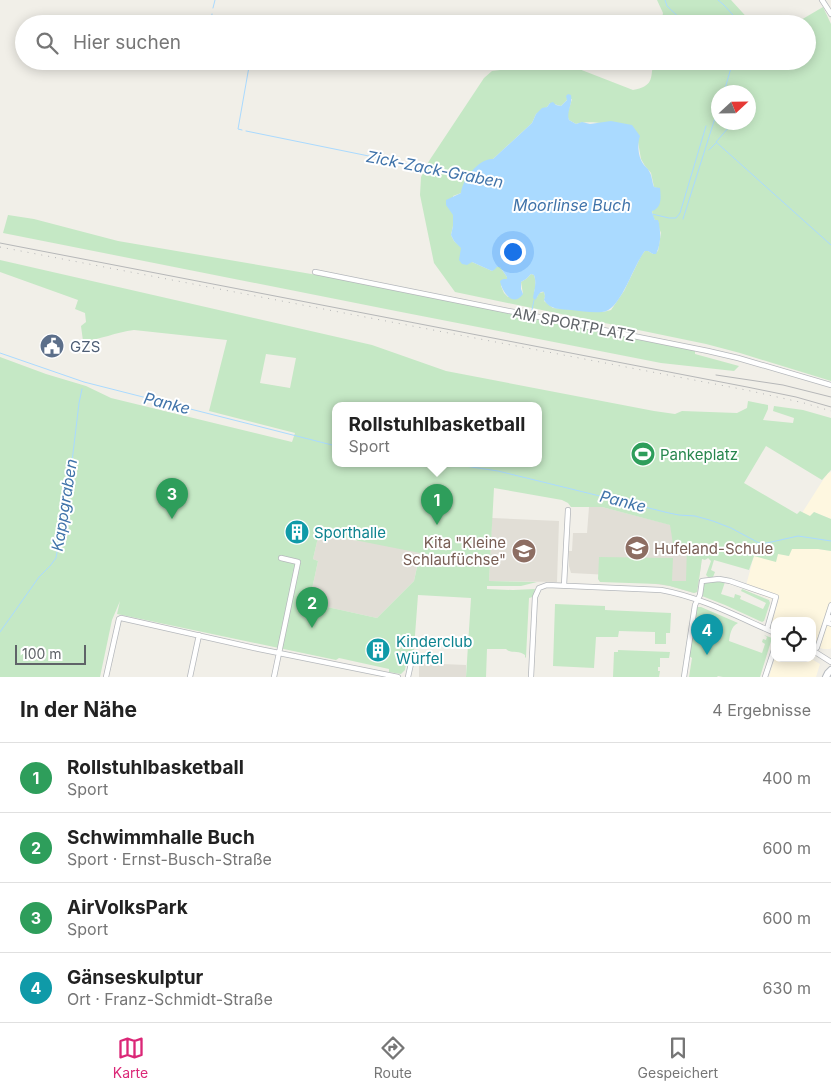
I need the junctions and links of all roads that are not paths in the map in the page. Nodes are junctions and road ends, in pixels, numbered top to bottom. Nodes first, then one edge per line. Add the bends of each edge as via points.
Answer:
1 (822, 0) edge
2 (831, 14) edge
3 (315, 272) dead end
4 (831, 385) edge
5 (568, 510) dead end
6 (281, 558) dead end
7 (564, 585) junction
8 (697, 600) junction
9 (831, 605) edge
10 (828, 616) junction
11 (831, 624) edge
12 (767, 629) junction
13 (771, 631) edge
14 (199, 635) junction
15 (816, 646) edge
16 (816, 650) edge
17 (278, 653) junction
18 (412, 659) dead end
19 (771, 659) edge
20 (831, 662) edge
21 (831, 670) edge
22 (106, 677) edge
23 (190, 677) edge
24 (274, 677) edge
25 (398, 677) edge
26 (408, 677) edge
27 (530, 677) edge
28 (684, 677) edge
29 (765, 677) edge
30 (826, 677) edge

1 - 2 street
3 - 4 street, AM SPORTPLATZ via 708,351
5 - 7 street
6 - 17 street via 298,562
7 - 8 street via 661,590
7 - 27 street via 544,585 536,593
8 - 12 street
8 - 12 street via 702,581 719,579 769,594 776,597
8 - 28 street
9 - 10 street
10 - 11 street
10 - 15 street
12 - 13 street
14 - 17 street
14 - 22 street via 121,618
14 - 23 street
16 - 20 street
17 - 24 street
17 - 25 street
18 - 26 street
19 - 29 street
21 - 30 main road

